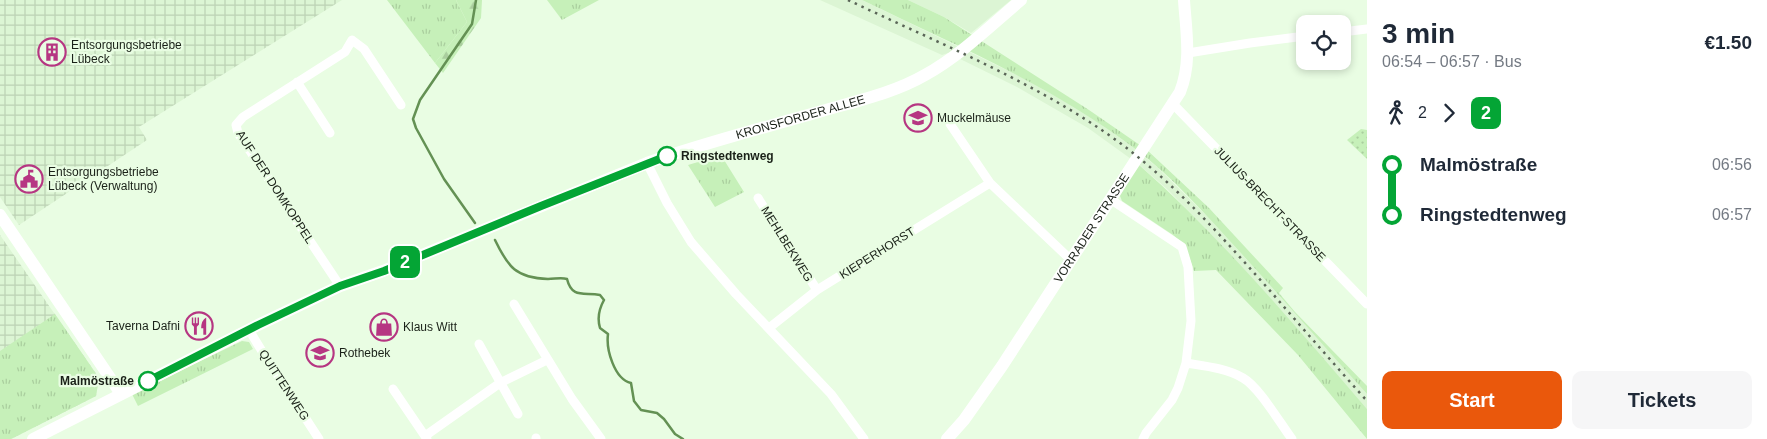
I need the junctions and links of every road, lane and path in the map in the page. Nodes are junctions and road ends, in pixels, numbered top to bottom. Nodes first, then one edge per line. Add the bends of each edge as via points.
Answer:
1 (1021, 0) edge
2 (1184, 0) edge
3 (1367, 29) edge
4 (1351, 31) edge
5 (1296, 37) edge
6 (1188, 52) junction
7 (297, 82) junction
8 (1173, 104) junction
9 (402, 105) dead end
10 (950, 124) dead end
11 (330, 133) dead end
12 (647, 163) junction
13 (990, 183) junction
14 (758, 198) dead end
15 (1110, 198) junction
16 (0, 215) edge
17 (1071, 260) junction
18 (340, 286) junction
19 (817, 290) junction
20 (514, 304) dead end
21 (1367, 304) edge
22 (769, 328) junction
23 (249, 330) junction
24 (479, 344) dead end
25 (547, 360) junction
26 (1186, 363) junction
27 (500, 383) junction
28 (393, 388) dead end
29 (121, 394) junction
30 (518, 414) dead end
31 (426, 437) edge
32 (33, 439) edge
33 (320, 439) edge
34 (601, 439) edge
35 (864, 439) edge
36 (947, 439) edge
37 (1144, 439) edge
38 (1292, 439) edge

1 - 12 main road, KRONSFORDER ALLEE via 964,49 924,76 858,101
2 - 6 main road, VORRADER STRASSE
3 - 4 street
5 - 6 street
6 - 8 main road, VORRADER STRASSE via 1185,80
7 - 9 street, AUF DER DOMKOPPEL via 345,52 352,40 364,49
7 - 11 street
7 - 18 street, AUF DER DOMKOPPEL via 243,117 236,125 238,133
8 - 15 main road, VORRADER STRASSE
8 - 21 street, JULIUS-BRECHT-STRASSE
10 - 13 street
12 - 18 main road, KRONSFORDER ALLEE
12 - 22 street via 691,242
13 - 17 street
13 - 19 street, KIEPERHORST
14 - 19 street, MEHLBEKWEG
15 - 17 main road, VORRADER STRASSE
15 - 26 street via 1182,247 1188,267 1191,320
16 - 29 main road
17 - 36 main road, VORRADER STRASSE via 1002,366
18 - 23 main road, KRONSFORDER ALLEE
19 - 22 street, KIEPERHORST
20 - 25 street
22 - 35 street via 830,394
23 - 29 main road, KRONSFORDER ALLEE
23 - 33 street, QUITTENWEG
24 - 27 street
25 - 27 street
25 - 34 street
26 - 37 street via 1172,400
26 - 38 street via 1228,371 1244,378
27 - 30 street
27 - 31 street
28 - 31 street
29 - 32 main road, KRONSFORDER ALLEE

